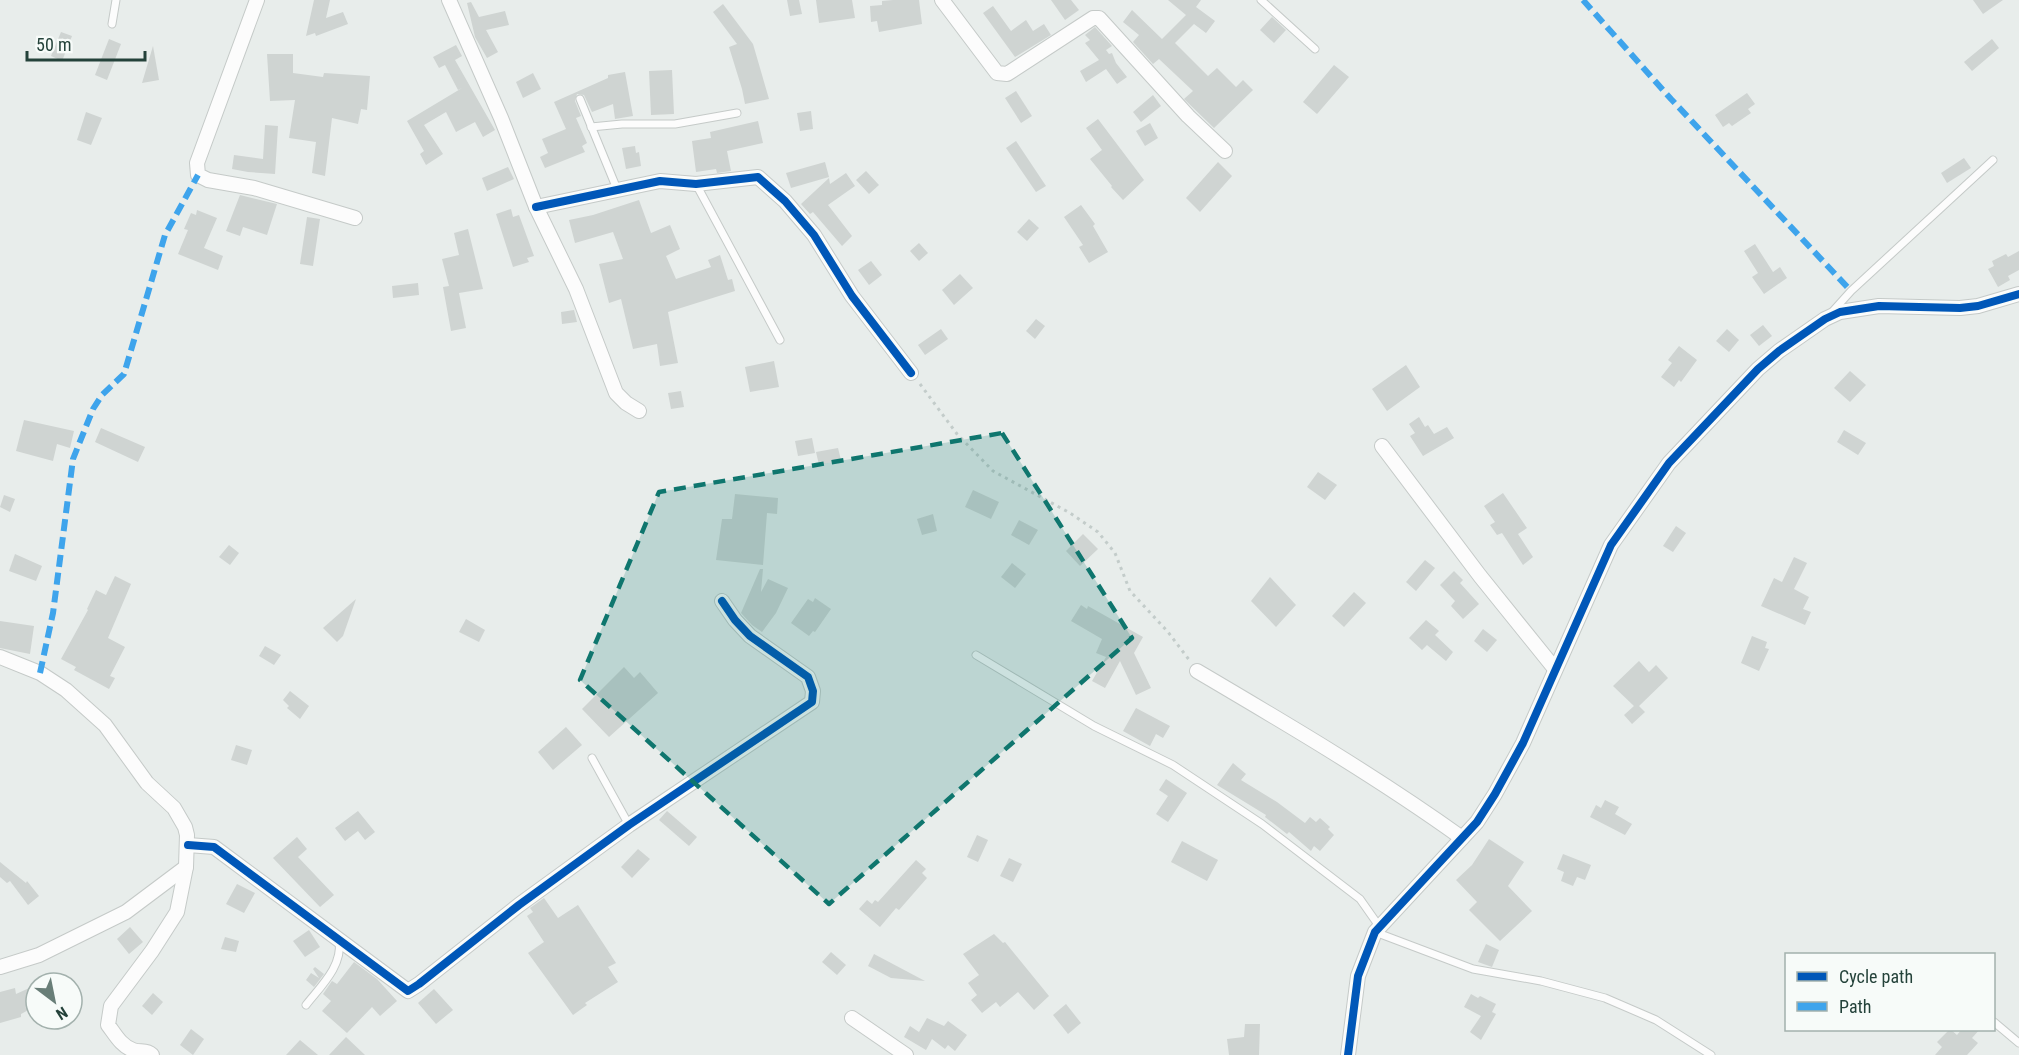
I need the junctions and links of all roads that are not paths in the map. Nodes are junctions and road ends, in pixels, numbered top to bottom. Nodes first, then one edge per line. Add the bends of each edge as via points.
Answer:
1 (116, 0) edge
2 (257, 0) edge
3 (449, 0) edge
4 (942, 0) edge
5 (1261, 0) edge
6 (112, 24) dead end
7 (1315, 49) dead end
8 (580, 99) dead end
9 (737, 113) dead end
10 (591, 127) junction
11 (1225, 151) dead end
12 (1993, 160) dead end
13 (696, 184) junction
14 (616, 189) junction
15 (536, 207) junction
16 (355, 218) dead end
17 (2019, 294) edge
18 (1826, 319) junction
19 (780, 340) dead end
20 (911, 373) road end
21 (639, 411) dead end
22 (1382, 446) dead end
23 (722, 602) dead end
24 (976, 655) dead end
25 (0, 657) edge
26 (1555, 669) junction
27 (1197, 671) road end
28 (592, 758) dead end
29 (629, 825) junction
30 (1462, 838) junction
31 (188, 844) junction
32 (186, 867) junction
33 (1377, 929) junction
34 (338, 939) junction
35 (0, 966) edge
36 (306, 1005) dead end
37 (852, 1018) dead end
38 (1995, 1023) edge
39 (2019, 1043) edge
40 (152, 1055) edge
41 (906, 1055) edge
42 (1348, 1055) edge
43 (1711, 1055) edge

1 - 6 lane
2 - 16 street via 197,163 198,175
3 - 15 street
4 - 11 street via 996,73 1007,74 1093,18 1099,18
5 - 7 lane
8 - 10 lane
9 - 10 lane via 675,124
10 - 14 lane
12 - 18 lane via 1851,291
13 - 14 street via 660,181
13 - 19 lane
13 - 20 street via 758,177 814,235 852,296
14 - 15 street
15 - 21 street via 576,290 616,393
17 - 18 street via 1978,306 1879,306 1840,312
18 - 26 street via 1758,369 1669,463 1611,545
22 - 26 street
23 - 29 street via 750,636 808,676 812,702
24 - 33 lane via 1094,726 1173,765 1252,818 1359,899
25 - 31 street via 40,673 105,725 147,783 174,808 185,827
26 - 30 street via 1523,743 1477,822
27 - 30 street via 1293,727
28 - 29 lane
29 - 34 street via 408,991
30 - 33 street
31 - 32 street
31 - 34 street via 214,847
32 - 35 street via 126,912 39,955
32 - 40 street via 177,912 111,1006 108,1025 120,1042
33 - 42 street via 1358,976
33 - 43 lane via 1473,969 1605,998 1656,1020
34 - 36 lane via 341,953 336,964
37 - 41 street
38 - 39 lane

